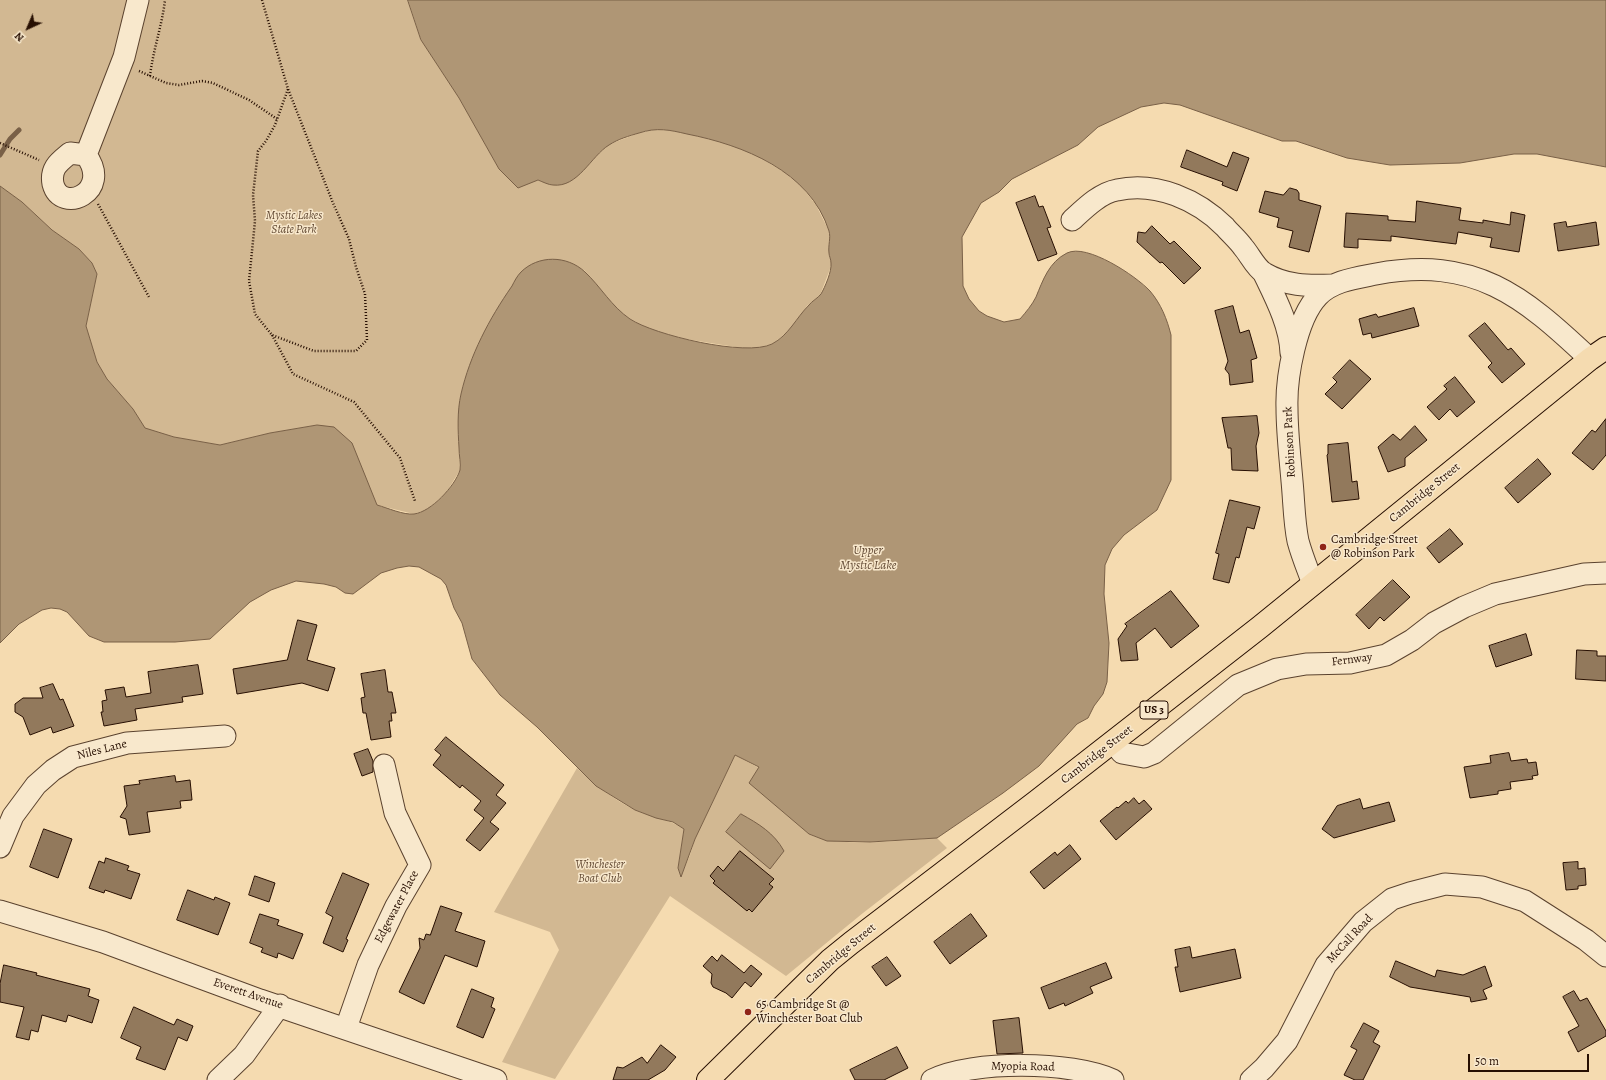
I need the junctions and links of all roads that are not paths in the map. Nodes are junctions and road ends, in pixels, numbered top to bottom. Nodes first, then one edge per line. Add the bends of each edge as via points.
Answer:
1 (138, 0) edge
2 (86, 155) junction
3 (1072, 220) dead end
4 (1263, 272) junction
5 (1332, 285) junction
6 (1598, 354) edge
7 (1291, 362) junction
8 (1606, 573) edge
9 (1313, 584) junction
10 (225, 736) dead end
11 (1113, 742) junction
12 (384, 765) dead end
13 (0, 847) edge
14 (0, 911) edge
15 (1606, 956) edge
16 (280, 1005) junction
17 (346, 1028) junction
18 (218, 1080) edge
19 (496, 1080) edge
20 (708, 1080) edge
21 (932, 1080) edge
22 (1113, 1080) edge
23 (1251, 1080) edge

1 - 2 street via 122,63
2 - 2 street via 93,169 94,179 90,190 82,197 62,197 54,188 54,167 70,154
3 - 4 street via 1091,203 1116,190 1146,188 1176,194 1219,222
4 - 5 street via 1278,280 1300,286
4 - 7 street via 1291,339
5 - 6 street, Robinson Park via 1399,270 1433,269 1466,275 1500,287
5 - 7 street, Robinson Park via 1318,296 1307,313 1298,334
6 - 9 highway, Cambridge Street / US 3
7 - 9 street, Robinson Park via 1286,407 1295,517 1298,541
8 - 11 street, Fernway via 1584,574 1495,594 1434,623 1386,655 1350,663 1306,664 1277,669 1238,685 1183,731 1154,753 1144,757 1122,753
9 - 11 highway, Cambridge Street / US 3
10 - 13 street, Niles Lane via 127,743 73,757 36,785 13,816
11 - 20 highway, Cambridge Street / US 3 via 830,960
12 - 17 street, Edgewater Place via 395,813 420,865 396,906 368,965
14 - 16 street, Everett Avenue via 103,942
15 - 23 street, McCall Road via 1586,940 1525,901 1489,890 1445,884 1392,899 1363,922 1326,965 1287,1041
16 - 17 street, Everett Avenue
16 - 18 street via 244,1055
17 - 19 street, Everett Avenue
21 - 22 street, Myopia Road via 985,1067 1066,1068 1098,1073

